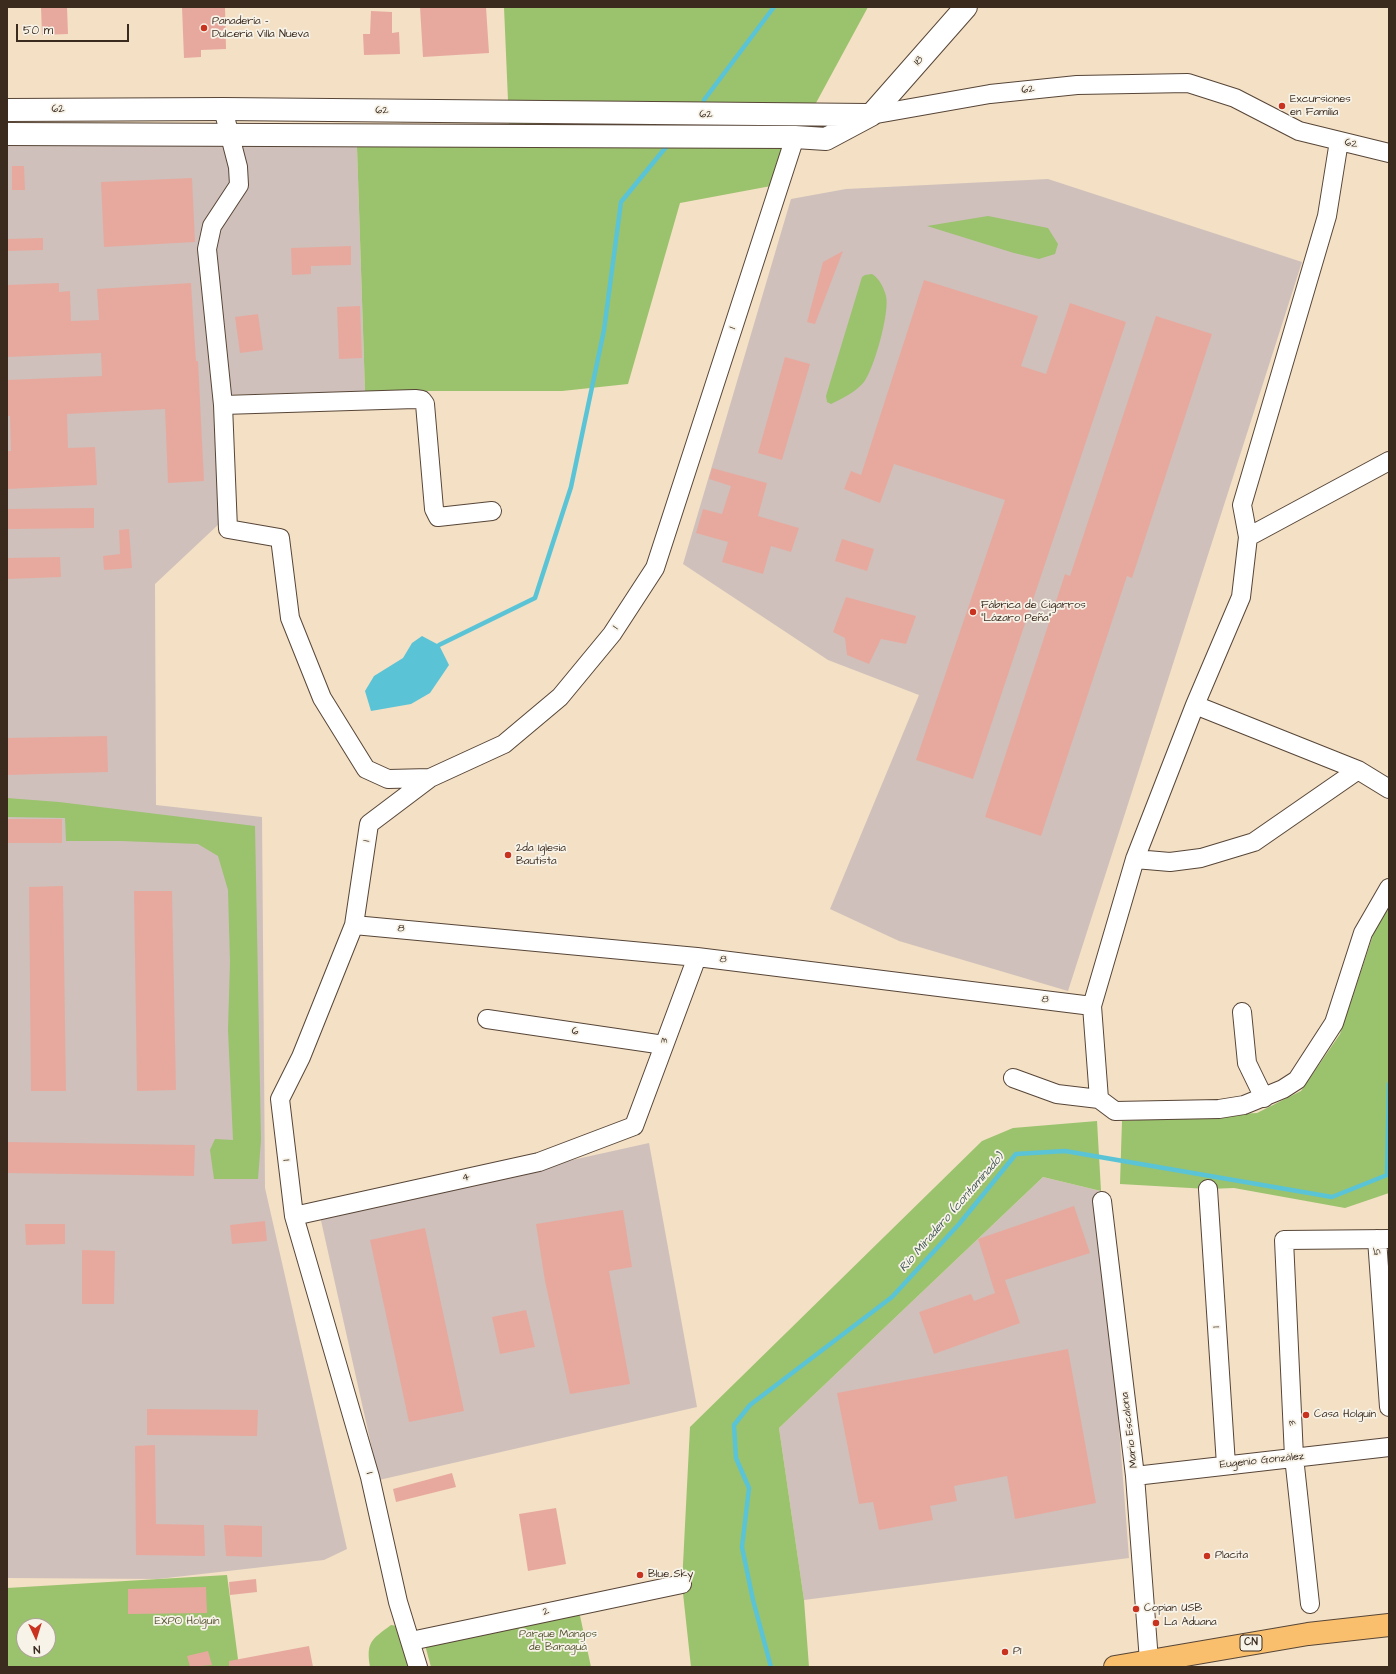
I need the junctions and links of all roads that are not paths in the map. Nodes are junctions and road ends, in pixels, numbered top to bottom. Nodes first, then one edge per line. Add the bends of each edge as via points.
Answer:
1 (966, 7) edge
2 (223, 109) junction
3 (7, 110) edge
4 (871, 115) junction
5 (7, 134) edge
6 (231, 134) junction
7 (795, 137) junction
8 (1339, 141) junction
9 (1389, 153) edge
10 (223, 406) junction
11 (1389, 461) edge
12 (492, 511) dead end
13 (1248, 537) junction
14 (1195, 705) junction
15 (1358, 770) junction
16 (430, 778) junction
17 (1389, 789) edge
18 (1135, 859) junction
19 (1389, 888) edge
20 (354, 925) junction
21 (697, 957) junction
22 (1092, 1006) junction
23 (1242, 1012) dead end
24 (486, 1019) dead end
25 (664, 1045) junction
26 (1013, 1078) dead end
27 (1264, 1098) junction
28 (1099, 1099) junction
29 (634, 1126) joint
30 (1208, 1189) dead end
31 (1102, 1201) dead end
32 (294, 1216) junction
33 (1383, 1239) edge
34 (1389, 1407) edge
35 (1389, 1447) edge
36 (1294, 1458) junction
37 (1226, 1465) junction
38 (1135, 1476) junction
39 (682, 1584) dead end
40 (1310, 1604) dead end
41 (1389, 1625) edge
42 (411, 1641) junction
43 (1149, 1661) junction
44 (418, 1667) edge
45 (1115, 1667) edge

1 - 4 street, 18
2 - 3 street, 62
2 - 4 street, 62
2 - 6 street
4 - 7 street, 62 via 826,139
4 - 8 street, 62 via 990,94 1077,85 1188,83 1236,98 1299,131
5 - 6 street, 62
6 - 7 street, 62
6 - 10 street via 239,185 212,226 208,249
7 - 16 street, 1 via 655,568 612,634 560,696 504,744
8 - 9 street, 62
8 - 13 street via 1327,216 1242,505
10 - 12 street via 422,400 425,404 436,515 438,517
10 - 16 street via 228,529 280,538 290,618 322,698 366,769 388,779
11 - 13 street
13 - 14 street via 1241,597
14 - 15 street
14 - 18 street
15 - 17 street
15 - 18 street via 1254,842 1201,858 1170,862
16 - 20 street, 1 via 369,824
18 - 22 street
19 - 27 street via 1363,933 1334,1023 1318,1050 1298,1080
20 - 21 street, 8
20 - 32 street, 1 via 301,1057 280,1100
21 - 22 street, 8
21 - 25 street, 3
22 - 28 street
23 - 27 street via 1247,1063
24 - 25 street, 6
25 - 29 street, 3
26 - 28 street via 1057,1094
27 - 28 street via 1244,1105 1219,1109 1115,1110
29 - 32 street, 4 via 539,1162
30 - 37 street, 1
31 - 38 street, Mario Escalona
32 - 42 street, 1 via 370,1477 398,1602
33 - 34 street, 5
33 - 36 street, 3 via 1284,1240
35 - 36 street, Eugenio González
36 - 37 street, Eugenio González
36 - 40 street, 3
37 - 38 street, Eugenio González
38 - 43 street, Mario Escalona
39 - 42 street, 2
41 - 43 main road, CN via 1308,1634
42 - 44 street, 1
43 - 45 main road, CN

